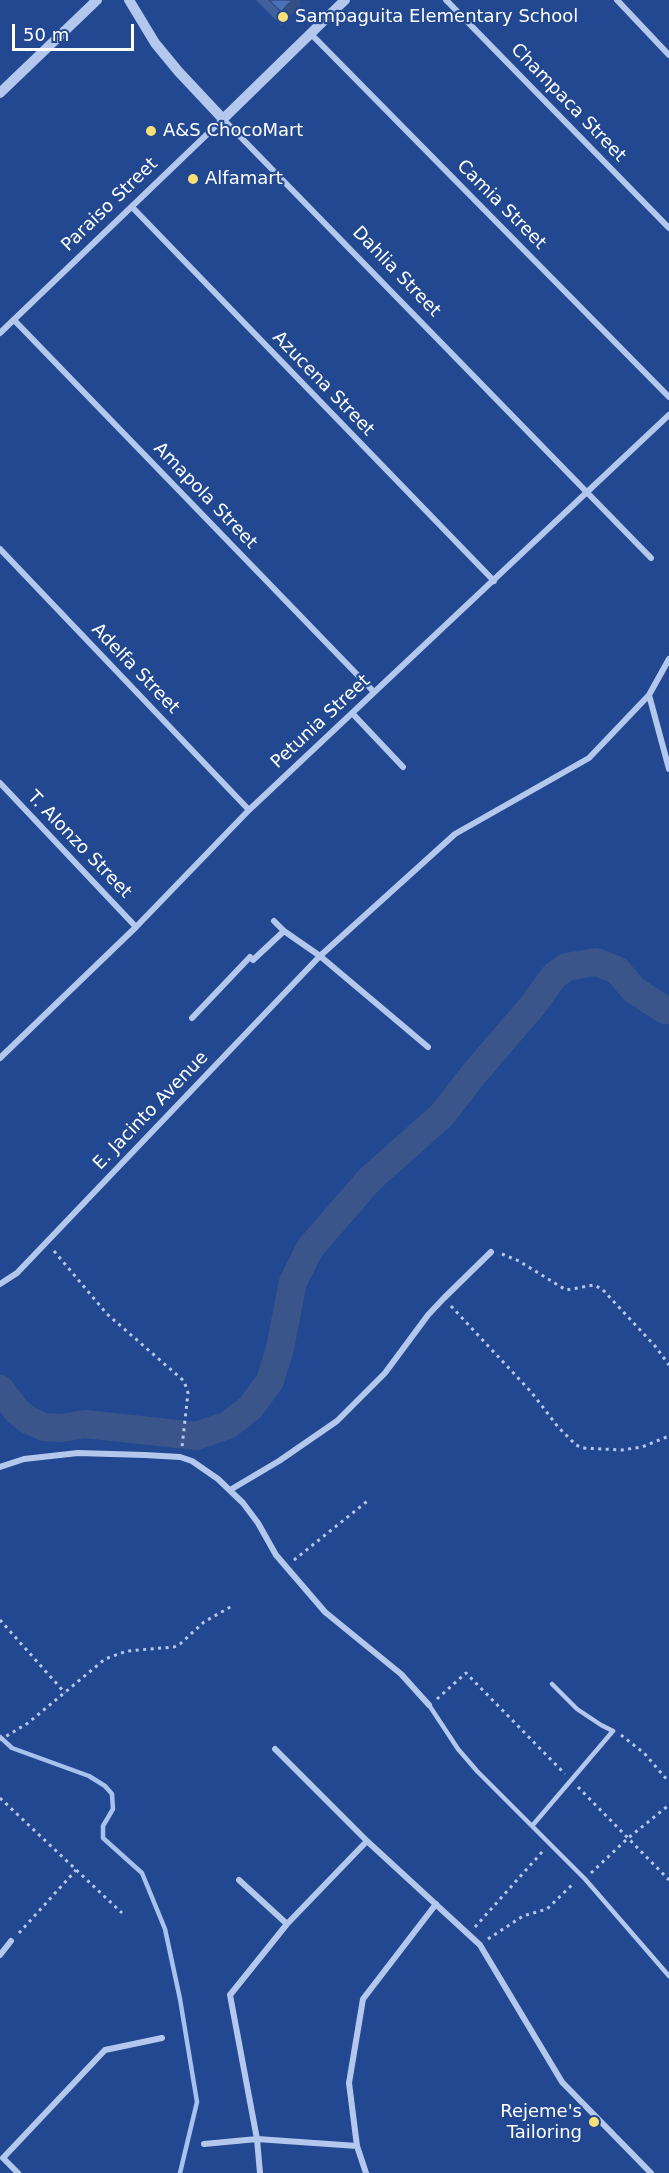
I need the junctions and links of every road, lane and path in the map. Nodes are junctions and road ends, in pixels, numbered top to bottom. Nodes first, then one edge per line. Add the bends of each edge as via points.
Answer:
1 (97, 0) edge
2 (129, 0) edge
3 (345, 0) edge
4 (446, 0) edge
5 (617, 0) edge
6 (311, 34) junction
7 (669, 55) edge
8 (0, 93) edge
9 (223, 119) junction
10 (132, 207) junction
11 (669, 228) edge
12 (14, 320) junction
13 (0, 333) edge
14 (669, 397) edge
15 (669, 415) edge
16 (588, 491) junction
17 (0, 549) edge
18 (651, 558) dead end
19 (494, 582) junction
20 (669, 659) edge
21 (374, 692) junction
22 (649, 695) junction
23 (352, 713) junction
24 (403, 767) dead end
25 (669, 769) edge
26 (0, 783) edge
27 (249, 810) junction
28 (274, 921) dead end
29 (136, 927) junction
30 (284, 932) junction
31 (320, 956) junction
32 (192, 1018) dead end
33 (0, 1047) edge
34 (428, 1047) dead end
35 (3, 1056) edge
36 (46, 1242) junction
37 (491, 1252) joint
38 (0, 1284) edge
39 (444, 1298) junction
40 (669, 1365) edge
41 (669, 1436) edge
42 (181, 1450) dead end
43 (0, 1467) edge
44 (230, 1490) junction
45 (370, 1499) dead end
46 (285, 1567) junction
47 (232, 1606) dead end
48 (0, 1620) edge
49 (466, 1673) dead end
50 (552, 1684) dead end
51 (65, 1693) junction
52 (429, 1706) junction
53 (613, 1731) junction
54 (0, 1740) edge
55 (275, 1749) dead end
56 (669, 1782) edge
57 (0, 1798) edge
58 (669, 1805) edge
59 (532, 1826) junction
60 (367, 1841) junction
61 (550, 1843) junction
62 (76, 1870) junction
63 (583, 1877) junction
64 (239, 1880) dead end
65 (436, 1904) junction
66 (122, 1913) dead end
67 (287, 1924) junction
68 (469, 1934) junction
69 (11, 1941) joint
70 (480, 1945) junction
71 (0, 1955) edge
72 (669, 1976) edge
73 (162, 2038) dead end
74 (257, 2139) junction
75 (204, 2144) dead end
76 (357, 2146) junction
77 (649, 2170) edge
78 (18, 2173) edge
79 (260, 2173) edge
80 (366, 2173) edge
81 (640, 2173) edge

1 - 8 street
2 - 9 street, Dahlia Street via 155,43
3 - 6 street, Paraiso Street
4 - 11 street, Champaca Street
5 - 7 street
6 - 9 street, Paraiso Street
6 - 14 street, Camia Street
9 - 10 street, Paraiso Street
9 - 16 street, Dahlia Street
10 - 12 street, Paraiso Street
10 - 19 street, Azucena Street
12 - 13 street, Paraiso Street
12 - 21 street, Amapola Street
15 - 16 street, Petunia Street
16 - 18 street, Dahlia Street
16 - 19 street, Petunia Street
17 - 27 street, Adelfa Street
19 - 21 street, Petunia Street
20 - 22 street, E. Jacinto Avenue
21 - 23 street, Petunia Street
22 - 25 street
22 - 31 street, E. Jacinto Avenue via 589,758 455,834
23 - 24 street
23 - 27 street, Petunia Street
26 - 29 street, T. Alonzo Street
27 - 29 street, Petunia Street
28 - 30 street
29 - 35 street, Petunia Street
30 - 31 street
30 - 32 street via 253,960 250,957
31 - 34 street
31 - 36 street, E. Jacinto Avenue
33 - 35 street
36 - 38 street, E. Jacinto Avenue via 17,1273
36 - 42 path via 107,1314 184,1381 188,1394
37 - 39 street
37 - 40 path via 508,1256 566,1290 594,1285 602,1289
39 - 41 path via 576,1445 622,1450
39 - 44 street via 386,1373 337,1421
43 - 44 street via 24,1459 78,1453 180,1457 206,1470
44 - 46 street via 258,1523
45 - 46 path
46 - 52 street via 325,1612 401,1674
47 - 51 path via 209,1618 174,1647 127,1651 105,1659
48 - 51 path
49 - 52 path
50 - 53 lane via 577,1708
51 - 54 path
52 - 59 lane via 458,1749
53 - 56 path via 633,1743
53 - 59 lane
55 - 60 street
57 - 62 path
58 - 63 path
59 - 61 lane
60 - 65 street
60 - 67 street
61 - 63 lane
61 - 68 path
62 - 66 path
62 - 69 path
63 - 70 path via 547,1909 523,1916
63 - 72 lane
64 - 67 street
65 - 68 street
65 - 76 street via 363,1999 349,2083
67 - 74 street via 230,1995
68 - 70 street
69 - 71 street
70 - 77 street via 562,2082
73 - 78 street via 105,2050 3,2158
74 - 75 street
74 - 76 street
74 - 79 street
76 - 80 street
77 - 81 street

